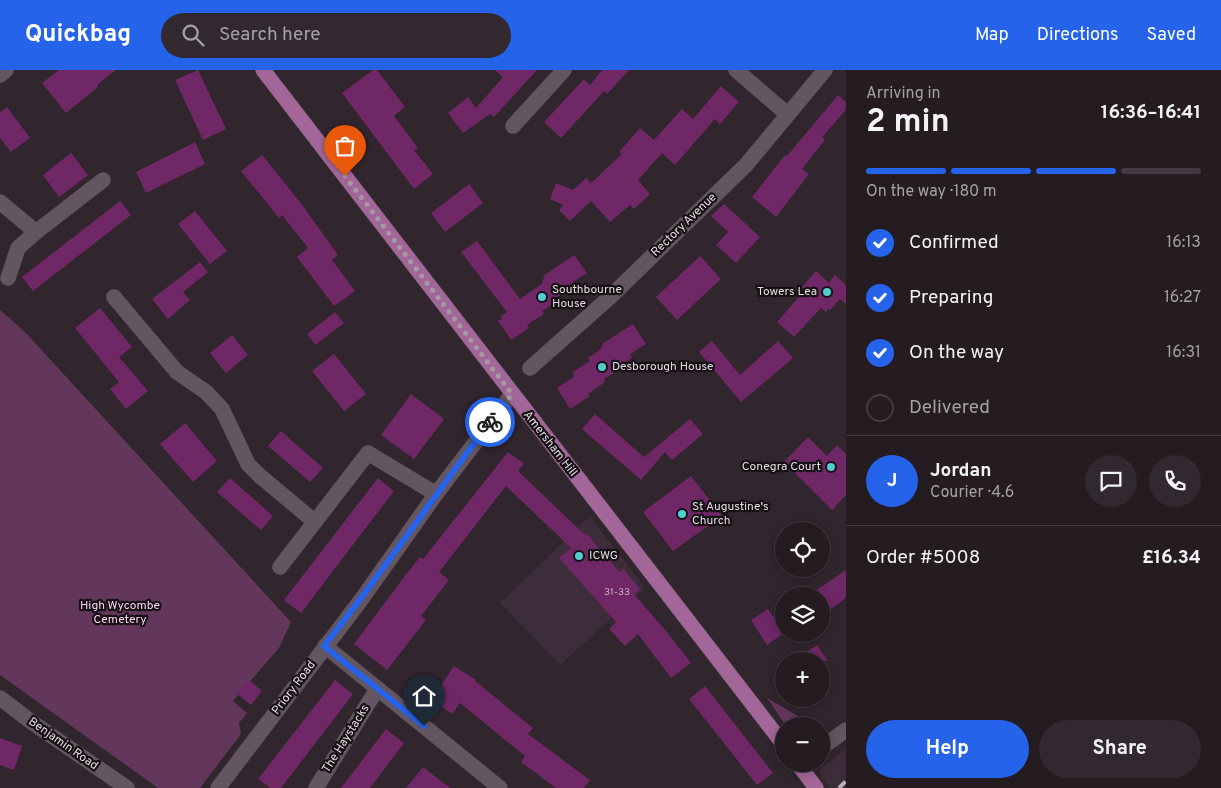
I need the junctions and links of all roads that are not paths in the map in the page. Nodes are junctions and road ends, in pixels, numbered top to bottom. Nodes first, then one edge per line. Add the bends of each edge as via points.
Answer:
1 (6, 70) edge
2 (263, 70) edge
3 (564, 70) edge
4 (736, 70) edge
5 (825, 70) edge
6 (0, 75) edge
7 (788, 114) junction
8 (513, 126) dead end
9 (103, 180) dead end
10 (0, 202) edge
11 (36, 232) junction
12 (8, 278) dead end
13 (114, 297) dead end
14 (530, 368) dead end
15 (512, 394) junction
16 (436, 494) junction
17 (315, 522) junction
18 (280, 567) dead end
19 (324, 646) junction
20 (377, 689) junction
21 (0, 698) edge
22 (846, 730) edge
23 (775, 733) edge
24 (830, 742) edge
25 (127, 788) edge
26 (218, 788) edge
27 (316, 788) edge
28 (500, 788) edge

1 - 6 street
2 - 15 main road, Amersham Hill
3 - 8 street
4 - 7 street
5 - 7 street, Rectory Avenue
7 - 14 street, Rectory Avenue via 746,164 610,296
9 - 11 street
10 - 11 street
11 - 12 street via 18,248
13 - 17 street via 177,372 206,392 222,409 248,464
15 - 16 street, Priory Road
15 - 23 main road, Amersham Hill
16 - 17 street via 368,453
16 - 19 street, Priory Road
17 - 18 street
19 - 20 street
19 - 26 street, Priory Road
20 - 27 street, The Haystacks
20 - 28 street
21 - 25 street, Benjamin Road
22 - 24 street

